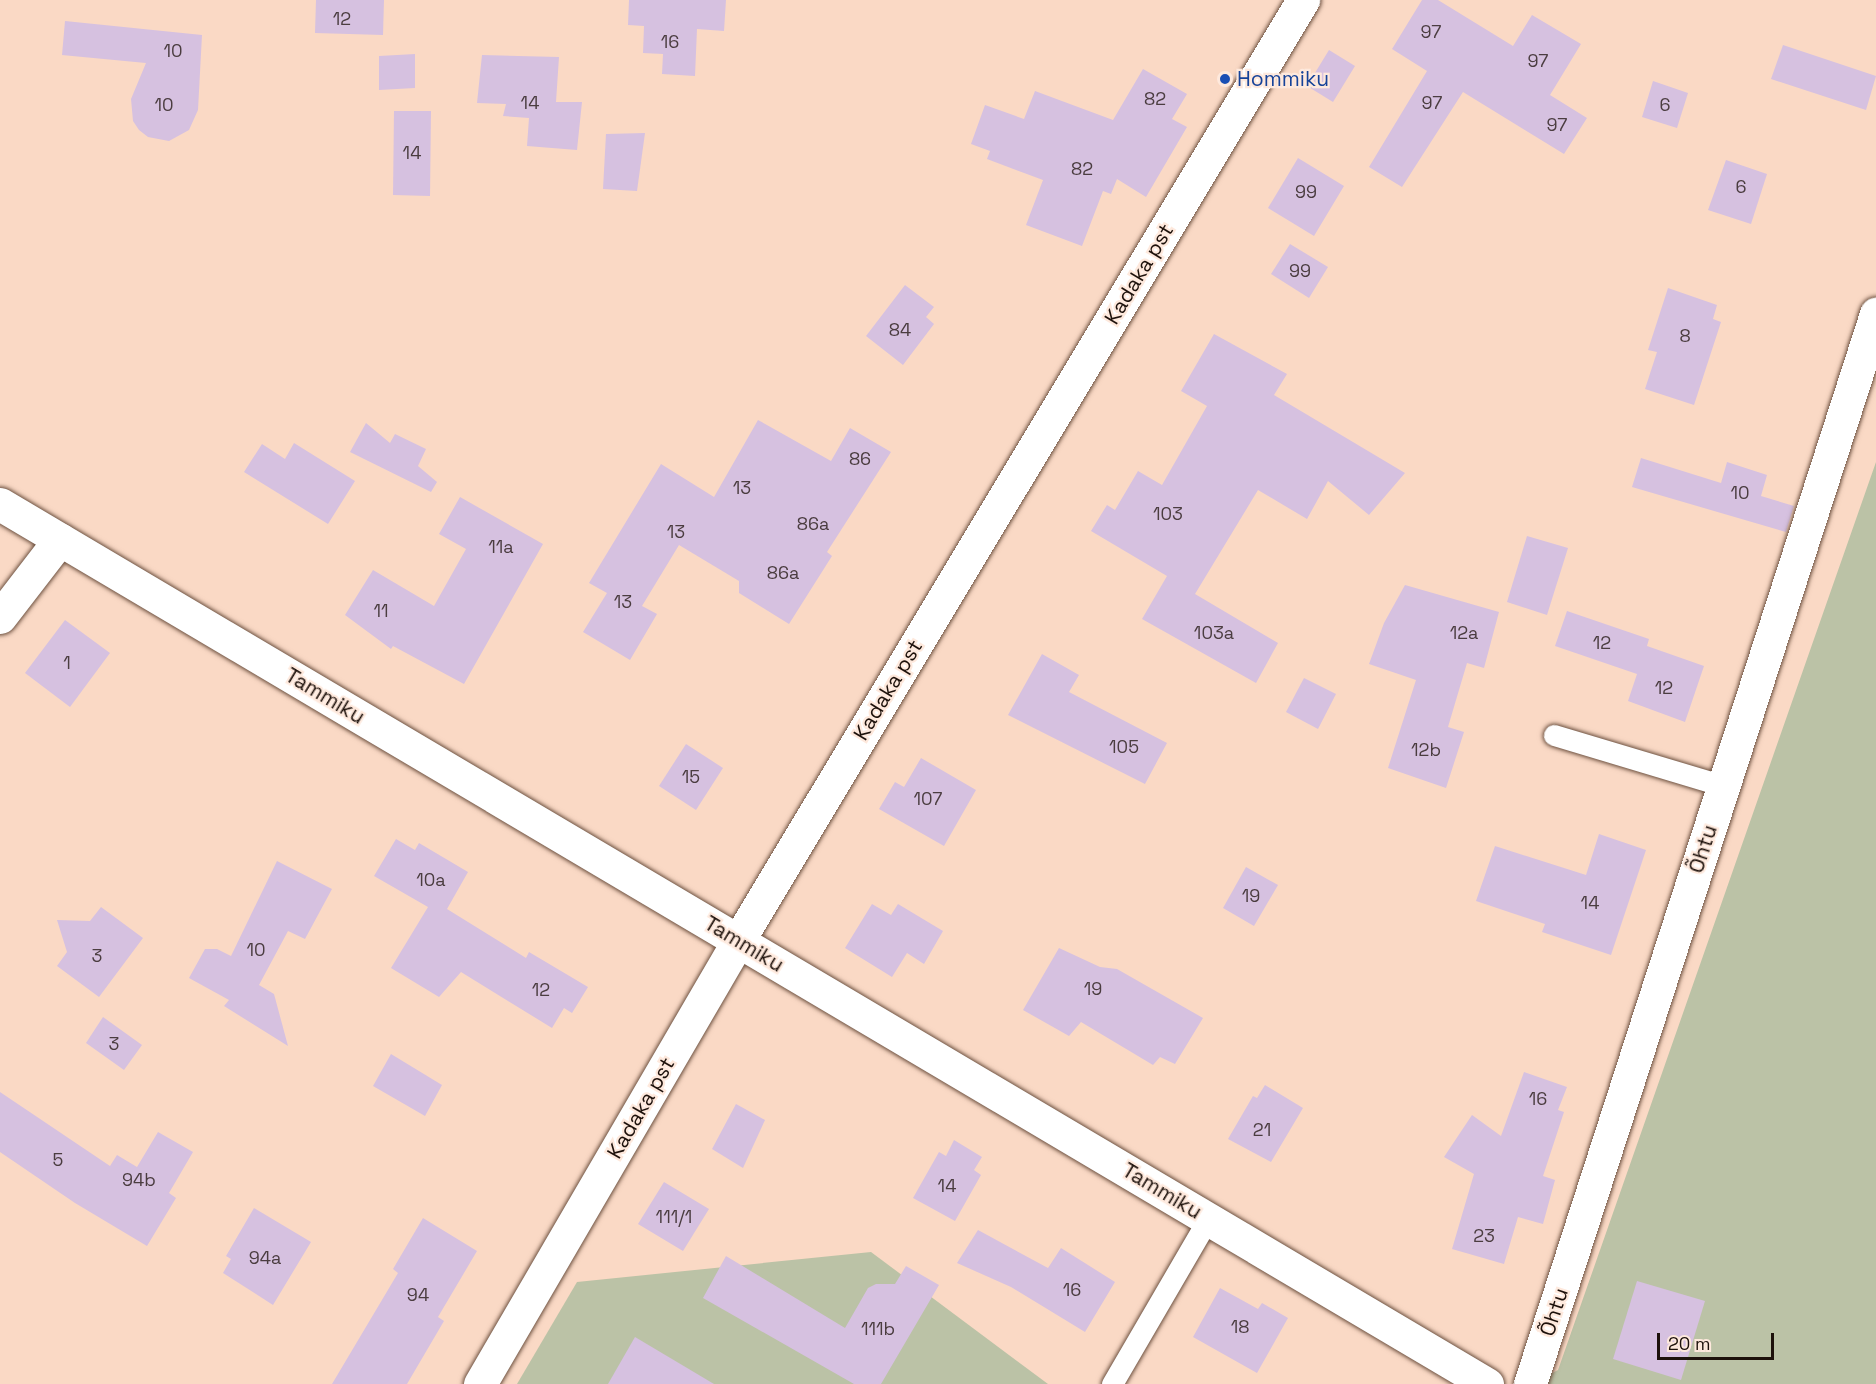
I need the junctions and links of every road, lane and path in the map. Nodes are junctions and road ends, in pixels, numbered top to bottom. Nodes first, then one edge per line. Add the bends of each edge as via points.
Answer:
1 (1303, 0) edge
2 (1876, 314) edge
3 (0, 504) edge
4 (60, 539) junction
5 (0, 617) edge
6 (1554, 735) dead end
7 (1724, 786) junction
8 (738, 941) junction
9 (1208, 1219) junction
10 (480, 1384) edge
11 (1112, 1384) edge
12 (1487, 1384) edge
13 (1530, 1384) edge

1 - 8 street, Kadaka pst
2 - 7 street, Õhtu
3 - 4 street, Tammiku
4 - 5 street
4 - 8 street, Tammiku
6 - 7 lane
7 - 13 street, Õhtu
8 - 9 street, Tammiku
8 - 10 street, Kadaka pst
9 - 11 lane
9 - 12 street, Tammiku

